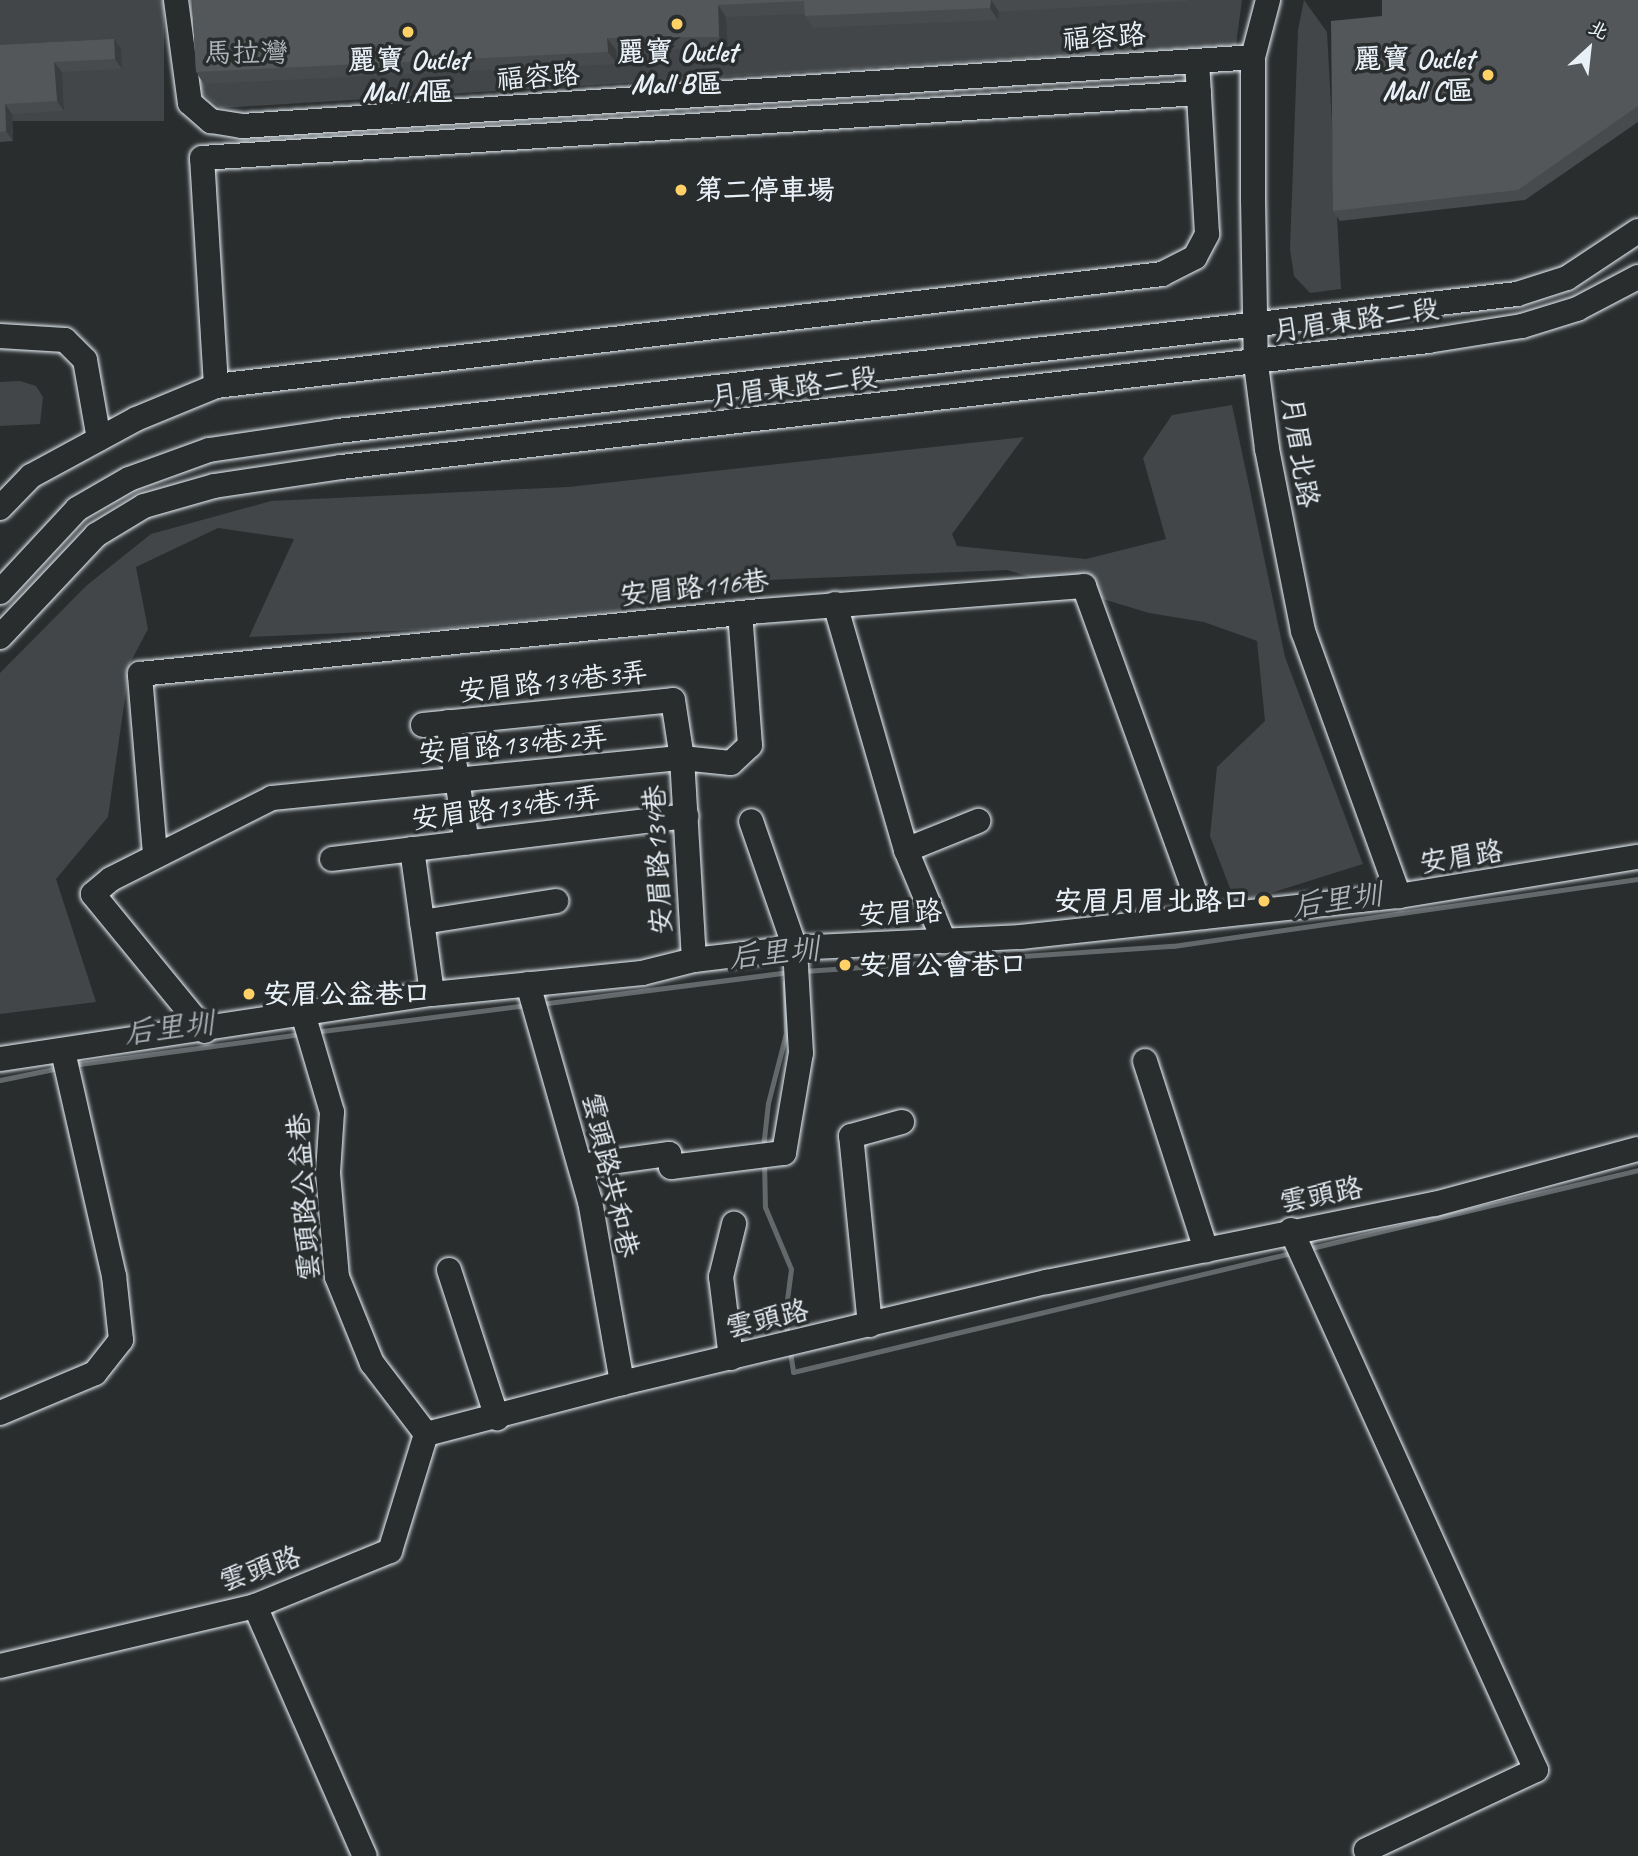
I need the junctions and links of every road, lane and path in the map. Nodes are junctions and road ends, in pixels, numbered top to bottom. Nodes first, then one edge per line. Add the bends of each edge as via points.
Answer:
1 (176, 0) edge
2 (1268, 0) edge
3 (1253, 57) junction
4 (1197, 61) junction
5 (1199, 93) junction
6 (1638, 231) edge
7 (1638, 277) edge
8 (1256, 322) junction
9 (0, 336) edge
10 (1256, 364) junction
11 (216, 386) junction
12 (99, 439) junction
13 (0, 508) edge
14 (0, 593) edge
15 (835, 604) junction
16 (740, 612) junction
17 (0, 637) edge
18 (448, 722) junction
19 (422, 725) dead end
20 (682, 758) junction
21 (460, 783) junction
22 (687, 816) junction
23 (751, 821) dead end
24 (978, 821) dead end
25 (467, 843) junction
26 (412, 849) junction
27 (905, 850) junction
28 (155, 854) junction
29 (1638, 857) edge
30 (332, 859) dead end
31 (1399, 896) junction
32 (556, 901) dead end
33 (1204, 917) junction
34 (422, 922) junction
35 (944, 941) junction
36 (795, 948) junction
37 (694, 960) junction
38 (528, 984) junction
39 (432, 995) junction
40 (304, 1017) junction
41 (205, 1031) junction
42 (63, 1051) junction
43 (0, 1059) edge
44 (1145, 1061) dead end
45 (902, 1122) dead end
46 (1638, 1149) edge
47 (581, 1166) junction
48 (734, 1224) dead end
49 (1291, 1230) junction
50 (1206, 1250) junction
51 (449, 1270) dead end
52 (870, 1325) junction
53 (732, 1357) junction
54 (622, 1382) junction
55 (0, 1413) edge
56 (497, 1418) junction
57 (426, 1434) junction
58 (255, 1606) junction
59 (0, 1666) edge
60 (1366, 1850) dead end
61 (365, 1856) edge

1 - 4 street, 福容路 via 190,103 211,121 242,127
2 - 3 street, 月眉北路
3 - 4 street, 福容路
3 - 8 street, 月眉北路
4 - 5 street
5 - 11 street via 1207,234 1195,257 1162,274
5 - 11 street via 202,158
6 - 8 street, 月眉東路二段 via 1567,278 1517,294
7 - 10 street, 月眉東路二段 via 1577,309 1522,326
8 - 10 street, 月眉北路
8 - 14 street, 月眉東路二段 via 209,450 129,478 77,509
9 - 12 street via 65,341 85,360
10 - 17 street, 月眉東路二段 via 214,485 144,506 96,535
10 - 31 street, 月眉北路 via 1267,449 1303,631
11 - 12 street
12 - 13 street via 31,476
15 - 16 street, 安眉路116巷
15 - 27 street
15 - 33 street, 安眉路116巷 via 1084,586
16 - 20 street, 安眉路134巷2弄 via 750,746 731,763
16 - 28 street, 安眉路116巷 via 141,674
18 - 19 street, 安眉路134巷3弄
18 - 20 street, 安眉路134巷3弄 via 673,700
18 - 21 street
20 - 21 street, 安眉路134巷2弄
20 - 22 street, 安眉路134巷
21 - 25 street
21 - 28 street, 安眉路134巷2弄 via 376,786 272,798
22 - 25 street, 安眉路134巷1弄
22 - 37 street, 安眉路134巷
23 - 36 street
24 - 27 street
25 - 26 street, 安眉路134巷1弄
26 - 30 street, 安眉路134巷1弄
26 - 34 street
27 - 35 street
28 - 41 street via 93,894
29 - 31 street, 安眉路
31 - 33 street, 安眉路
32 - 34 street
33 - 35 street, 安眉路
34 - 39 street
35 - 36 street, 安眉路
36 - 37 street, 安眉路
36 - 47 street via 801,1053 784,1153 671,1167 668,1154
37 - 38 street, 安眉路 via 642,973
38 - 39 street, 安眉路
38 - 47 street, 雲頭路共和巷
39 - 40 street, 安眉路
40 - 41 street, 安眉路
40 - 57 street, 雲頭路公益巷 via 332,1112 328,1173 337,1277 372,1363
41 - 42 street, 安眉路
42 - 43 street, 安眉路
42 - 55 street via 114,1276 121,1340 95,1373
44 - 50 street
45 - 52 street via 850,1136
46 - 49 street, 雲頭路 via 1435,1204
47 - 54 street, 雲頭路共和巷
48 - 53 street via 721,1278
49 - 50 street, 雲頭路
49 - 60 street via 1536,1770
50 - 52 street, 雲頭路
51 - 56 street
52 - 53 street, 雲頭路
53 - 54 street, 雲頭路
54 - 56 street, 雲頭路
56 - 57 street, 雲頭路
57 - 58 street, 雲頭路 via 390,1551
58 - 59 street, 雲頭路
58 - 61 street

